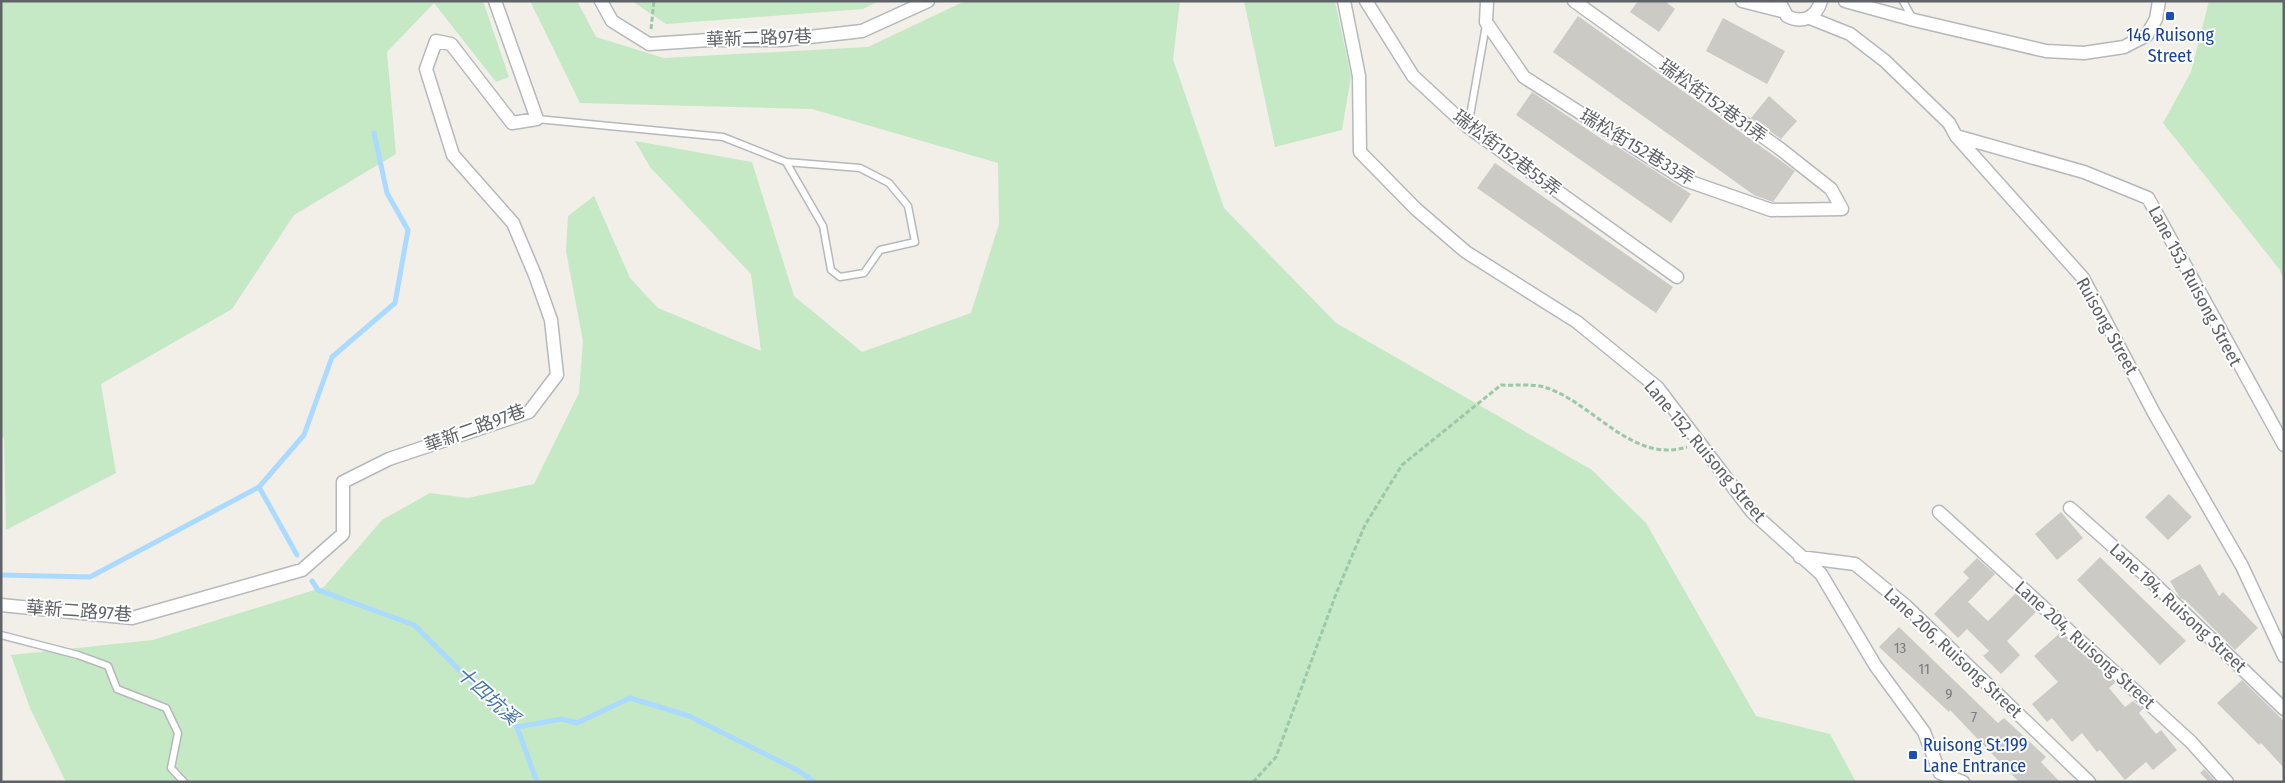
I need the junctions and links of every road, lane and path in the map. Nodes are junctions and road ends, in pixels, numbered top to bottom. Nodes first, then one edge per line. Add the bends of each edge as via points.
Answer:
1 (495, 1) edge
2 (601, 1) edge
3 (654, 1) edge
4 (928, 1) edge
5 (1344, 1) edge
6 (1366, 1) edge
7 (1487, 1) edge
8 (1574, 1) edge
9 (1742, 1) edge
10 (1821, 1) edge
11 (1845, 1) edge
12 (1903, 1) edge
13 (2159, 1) edge
14 (1781, 6) edge
15 (1810, 18) junction
16 (1914, 20) junction
17 (1486, 22) junction
18 (649, 44) junction
19 (537, 119) junction
20 (1468, 127) junction
21 (1956, 136) junction
22 (786, 162) junction
23 (1842, 209) joint
24 (1677, 277) dead end
25 (1700, 443) junction
26 (2284, 444) edge
27 (2070, 508) dead end
28 (1938, 512) dead end
29 (1800, 556) junction
30 (1, 605) edge
31 (1, 636) edge
32 (2284, 656) edge
33 (2284, 710) edge
34 (1939, 777) edge
35 (184, 782) edge
36 (1253, 782) edge
37 (1962, 782) edge
38 (2089, 782) edge
39 (2227, 782) edge

1 - 19 street
2 - 18 street via 612,21
3 - 18 path
4 - 18 street, 華新二路97巷 via 862,31 783,40
5 - 25 street, Lane 152, Ruisong Street via 1360,76 1360,152 1416,209 1466,252 1577,322 1658,388
6 - 20 street, 瑞松街152巷55弄 via 1413,76
7 - 17 street
8 - 23 street, 瑞松街152巷31弄 via 1779,148 1831,189
9 - 14 street
10 - 15 street
11 - 16 street
12 - 16 lane
13 - 16 street via 2156,19 2147,35 2124,47 2084,53 2046,51
14 - 15 street, Ruisong Street via 1787,16 1798,20
15 - 21 street, Ruisong Street via 1850,34 1885,61 1949,123
17 - 20 lane
17 - 23 street, 瑞松街152巷33弄 via 1524,77 1685,180 1771,210
19 - 22 lane via 723,137
19 - 30 street, 華新二路97巷 via 512,123 451,44 436,41 426,69 453,155 513,223 550,320 557,374 529,412 389,460 343,482 343,534 302,570 132,618
20 - 24 street, 瑞松街152巷55弄
21 - 26 street, Lane 153, Ruisong Street via 2084,172 2148,198
21 - 32 street, Ruisong Street via 2083,278 2154,413 2242,566
22 - 22 lane via 860,168 889,183 908,206 915,242 880,250 864,273 840,277 831,270 823,226
25 - 29 street, Lane 152, Ruisong Street via 1752,512
25 - 36 path via 1676,451 1649,448 1617,433 1592,412 1546,387 1501,385 1402,465 1365,525 1276,757
27 - 33 street, Lane 194, Ruisong Street via 2144,574
28 - 39 street, Lane 204, Ruisong Street via 2191,742
29 - 34 street, Lane 152, Ruisong Street via 1821,574 1875,665 1924,732
29 - 38 street, Lane 206, Ruisong Street via 1855,564 1906,606
31 - 35 lane via 108,666 117,689 166,708 178,732 171,768
34 - 37 street

